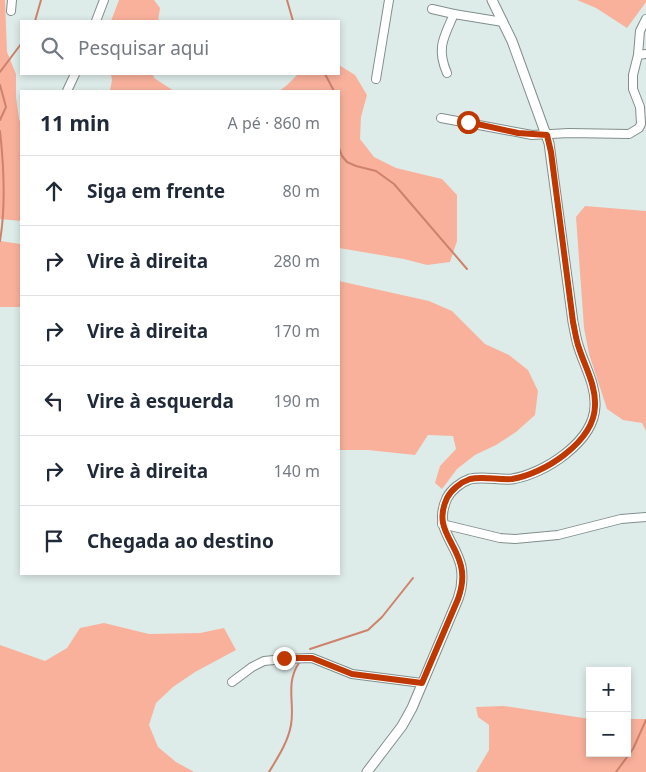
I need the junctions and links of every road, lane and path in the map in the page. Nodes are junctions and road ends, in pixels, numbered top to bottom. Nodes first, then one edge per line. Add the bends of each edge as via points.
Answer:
1 (12, 0) edge
2 (104, 0) edge
3 (389, 0) edge
4 (491, 0) edge
5 (432, 9) dead end
6 (11, 11) dead end
7 (454, 14) junction
8 (646, 19) edge
9 (96, 20) edge
10 (503, 22) junction
11 (642, 54) edge
12 (446, 73) dead end
13 (75, 75) edge
14 (376, 79) dead end
15 (68, 90) edge
16 (441, 118) dead end
17 (547, 135) junction
18 (646, 517) edge
19 (442, 524) junction
20 (232, 682) dead end
21 (422, 683) junction
22 (367, 772) edge

1 - 6 street
2 - 9 street
3 - 14 street
4 - 10 street
5 - 7 street
7 - 10 street
7 - 12 street via 441,45
8 - 11 street via 640,31
10 - 17 street
11 - 17 street via 633,82 642,115 639,128 620,135
13 - 15 street
16 - 17 street via 518,133
17 - 19 street via 573,322 595,393 592,420 581,440 549,465 514,478 470,479 458,485 447,499
18 - 19 street via 621,519 558,535 515,539
19 - 21 street via 460,564 462,586
20 - 21 street via 264,661 312,658 352,674
21 - 22 street via 402,726

